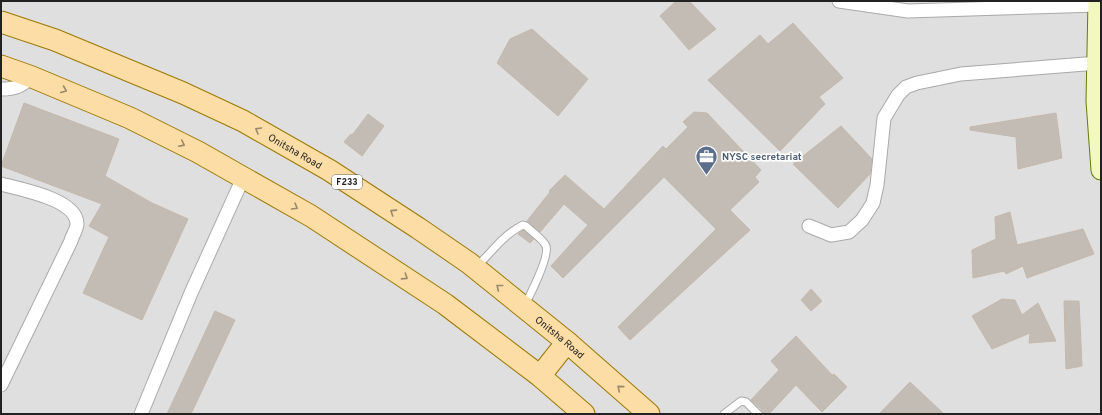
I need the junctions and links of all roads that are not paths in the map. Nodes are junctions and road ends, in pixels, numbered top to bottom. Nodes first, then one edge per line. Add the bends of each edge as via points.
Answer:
1 (839, 1) edge
2 (1098, 3) edge
3 (1, 22) edge
4 (1098, 63) junction
5 (1, 66) edge
6 (32, 77) junction
7 (1, 89) edge
8 (1101, 170) edge
9 (243, 178) junction
10 (1, 184) edge
11 (809, 226) dead end
12 (475, 268) junction
13 (524, 307) junction
14 (567, 342) junction
15 (540, 376) junction
16 (1, 385) edge
17 (141, 414) edge
18 (584, 414) edge
19 (649, 414) edge
20 (724, 414) edge
21 (758, 414) edge

1 - 2 street via 908,11
2 - 4 main road
12 -> 3 main road, Onitsha Road / F233 via 329,170 243,121 55,40
4 - 8 main road via 1096,101
4 - 11 street via 961,74 906,87 884,118 877,185 873,203 862,220 849,232 831,235
5 - 6 main road
6 - 7 street via 21,86
6 -> 9 main road via 130,118
9 -> 15 main road via 311,216 446,304
9 - 17 street via 191,293
10 - 16 street via 62,203 74,213 77,224 71,242
13 -> 12 main road, Onitsha Road / F233
12 - 13 lane via 518,227 526,226 546,249 542,268
13 - 14 main road, Onitsha Road / F233
14 - 15 main road
19 -> 14 main road, Onitsha Road / F233
15 - 18 main road
20 - 21 lane via 741,401 746,402

